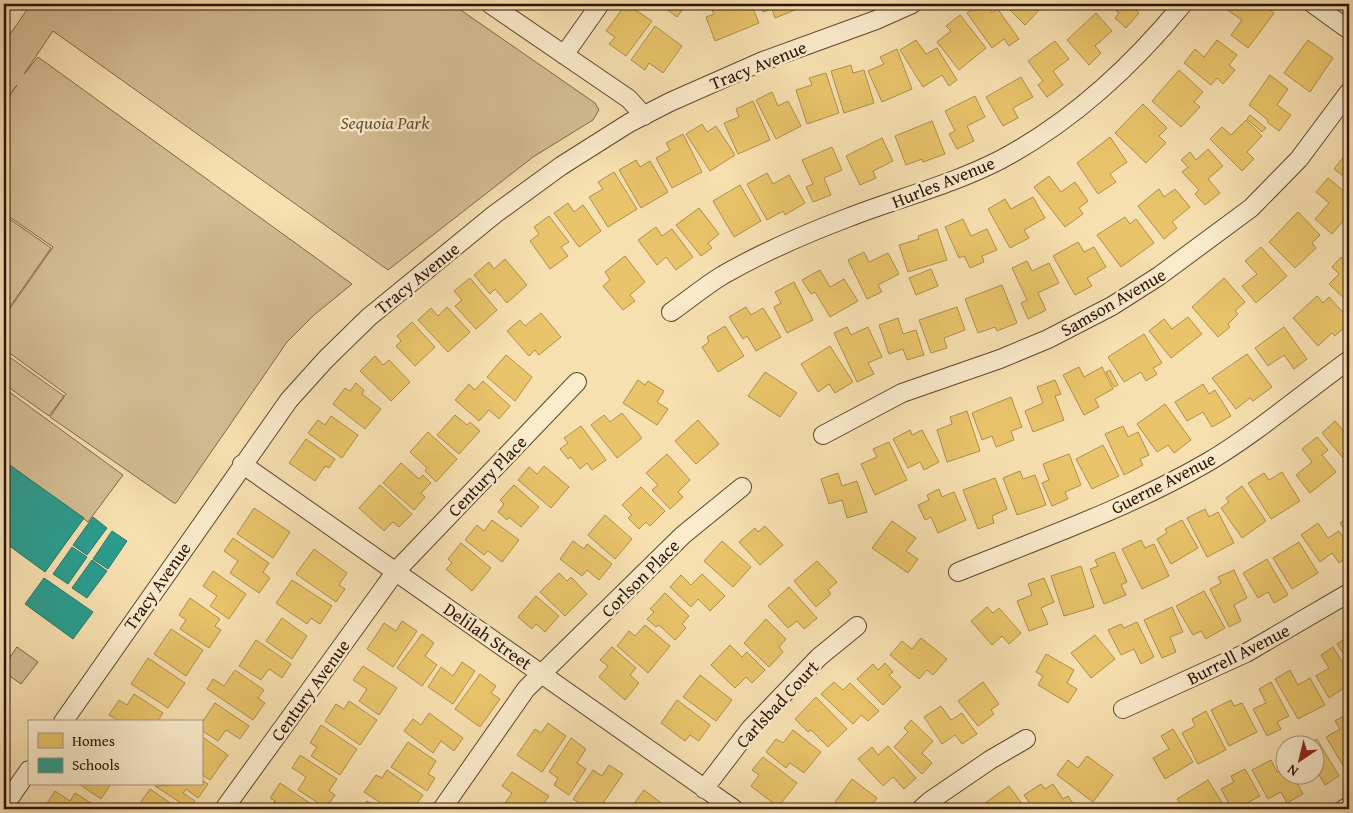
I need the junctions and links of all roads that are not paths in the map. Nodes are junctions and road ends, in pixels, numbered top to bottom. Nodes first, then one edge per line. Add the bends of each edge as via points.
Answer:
1 (490, 4) edge
2 (600, 4) edge
3 (912, 4) edge
4 (1183, 4) edge
5 (1312, 4) edge
6 (1349, 30) edge
7 (564, 55) junction
8 (1349, 92) edge
9 (644, 116) junction
10 (671, 312) dead end
11 (1349, 360) edge
12 (577, 382) dead end
13 (823, 435) dead end
14 (242, 464) junction
15 (742, 487) dead end
16 (396, 571) junction
17 (958, 572) dead end
18 (1349, 593) edge
19 (857, 626) dead end
20 (542, 674) junction
21 (1123, 709) dead end
22 (64, 720) edge
23 (1026, 739) dead end
24 (28, 771) edge
25 (704, 789) junction
26 (4, 806) edge
27 (1349, 806) edge
28 (224, 809) edge
29 (442, 809) edge
30 (734, 809) edge
31 (921, 809) edge
32 (1344, 809) edge

1 - 7 street
2 - 7 street
3 - 9 street, Tracy Avenue via 763,61
4 - 10 street, Hurles Avenue via 1131,63 1090,100 1039,137 961,178 786,243 723,276
5 - 6 street
7 - 9 street via 629,99
8 - 13 street, Samson Avenue via 1298,159 1251,208 1159,276 1112,306 1048,340 902,393
9 - 14 street, Tracy Avenue via 520,195 369,317 326,358 289,400
11 - 17 street, Guerne Avenue via 1276,418 1207,462 1127,504
12 - 16 street, Century Place
14 - 16 street, Delilah Street
14 - 22 street, Tracy Avenue
15 - 20 street, Corlson Place via 683,535
16 - 20 street, Delilah Street
16 - 28 street, Century Avenue
18 - 21 street, Burrell Avenue via 1246,653
19 - 25 street, Carlsbad Court via 819,657 750,729
20 - 25 street, Delilah Street
20 - 29 street, Corlson Place via 526,690
23 - 31 street
24 - 26 street
25 - 30 street, Delilah Street
27 - 32 street

